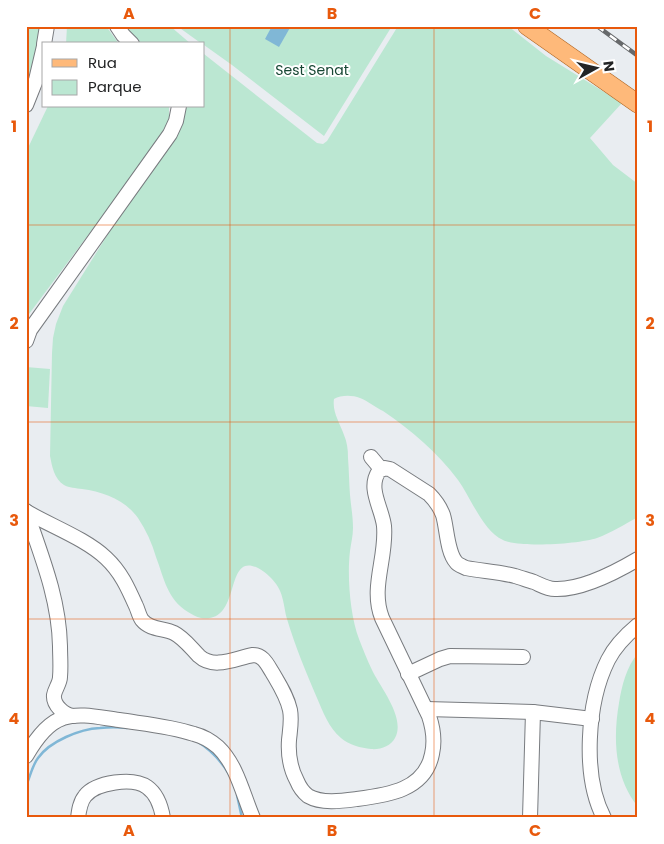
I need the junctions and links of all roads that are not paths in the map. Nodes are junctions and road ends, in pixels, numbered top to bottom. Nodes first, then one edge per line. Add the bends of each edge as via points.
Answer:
1 (47, 26) edge
2 (116, 26) edge
3 (527, 26) edge
4 (44, 42) edge
5 (130, 42) edge
6 (42, 54) edge
7 (638, 104) edge
8 (26, 105) edge
9 (178, 108) edge
10 (26, 341) edge
11 (372, 457) dead end
12 (381, 469) junction
13 (26, 512) edge
14 (638, 559) edge
15 (638, 625) edge
16 (523, 657) dead end
17 (408, 674) junction
18 (54, 695) junction
19 (426, 709) junction
20 (533, 712) junction
21 (73, 716) junction
22 (592, 719) junction
23 (47, 728) junction
24 (26, 756) edge
25 (78, 818) edge
26 (163, 818) edge
27 (253, 818) edge
28 (530, 818) edge
29 (604, 818) edge

1 - 4 street
2 - 5 street
3 - 7 main road
6 - 8 street
9 - 10 street via 170,134 30,330
11 - 12 street
12 - 14 street via 390,468 434,499 440,508 453,558 460,566 556,589 594,580
12 - 17 street via 374,483 384,526 378,605
13 - 18 street via 57,612 60,679
13 - 19 street via 104,556 124,580 143,621 149,626 177,635 209,662 257,655 264,660 287,701 291,718 291,765 298,783 314,798 332,801 368,798 403,789 417,780 428,767 433,748 432,728
15 - 22 street via 608,661 600,679
16 - 17 street via 450,656
17 - 19 street
18 - 21 street via 62,711
18 - 23 street
19 - 20 street
20 - 22 street
20 - 28 street
21 - 23 street via 59,719
21 - 27 street via 175,728 210,741 232,766
22 - 29 street via 591,775
23 - 24 street
25 - 26 street via 84,796 92,789 116,782 148,787 156,796

